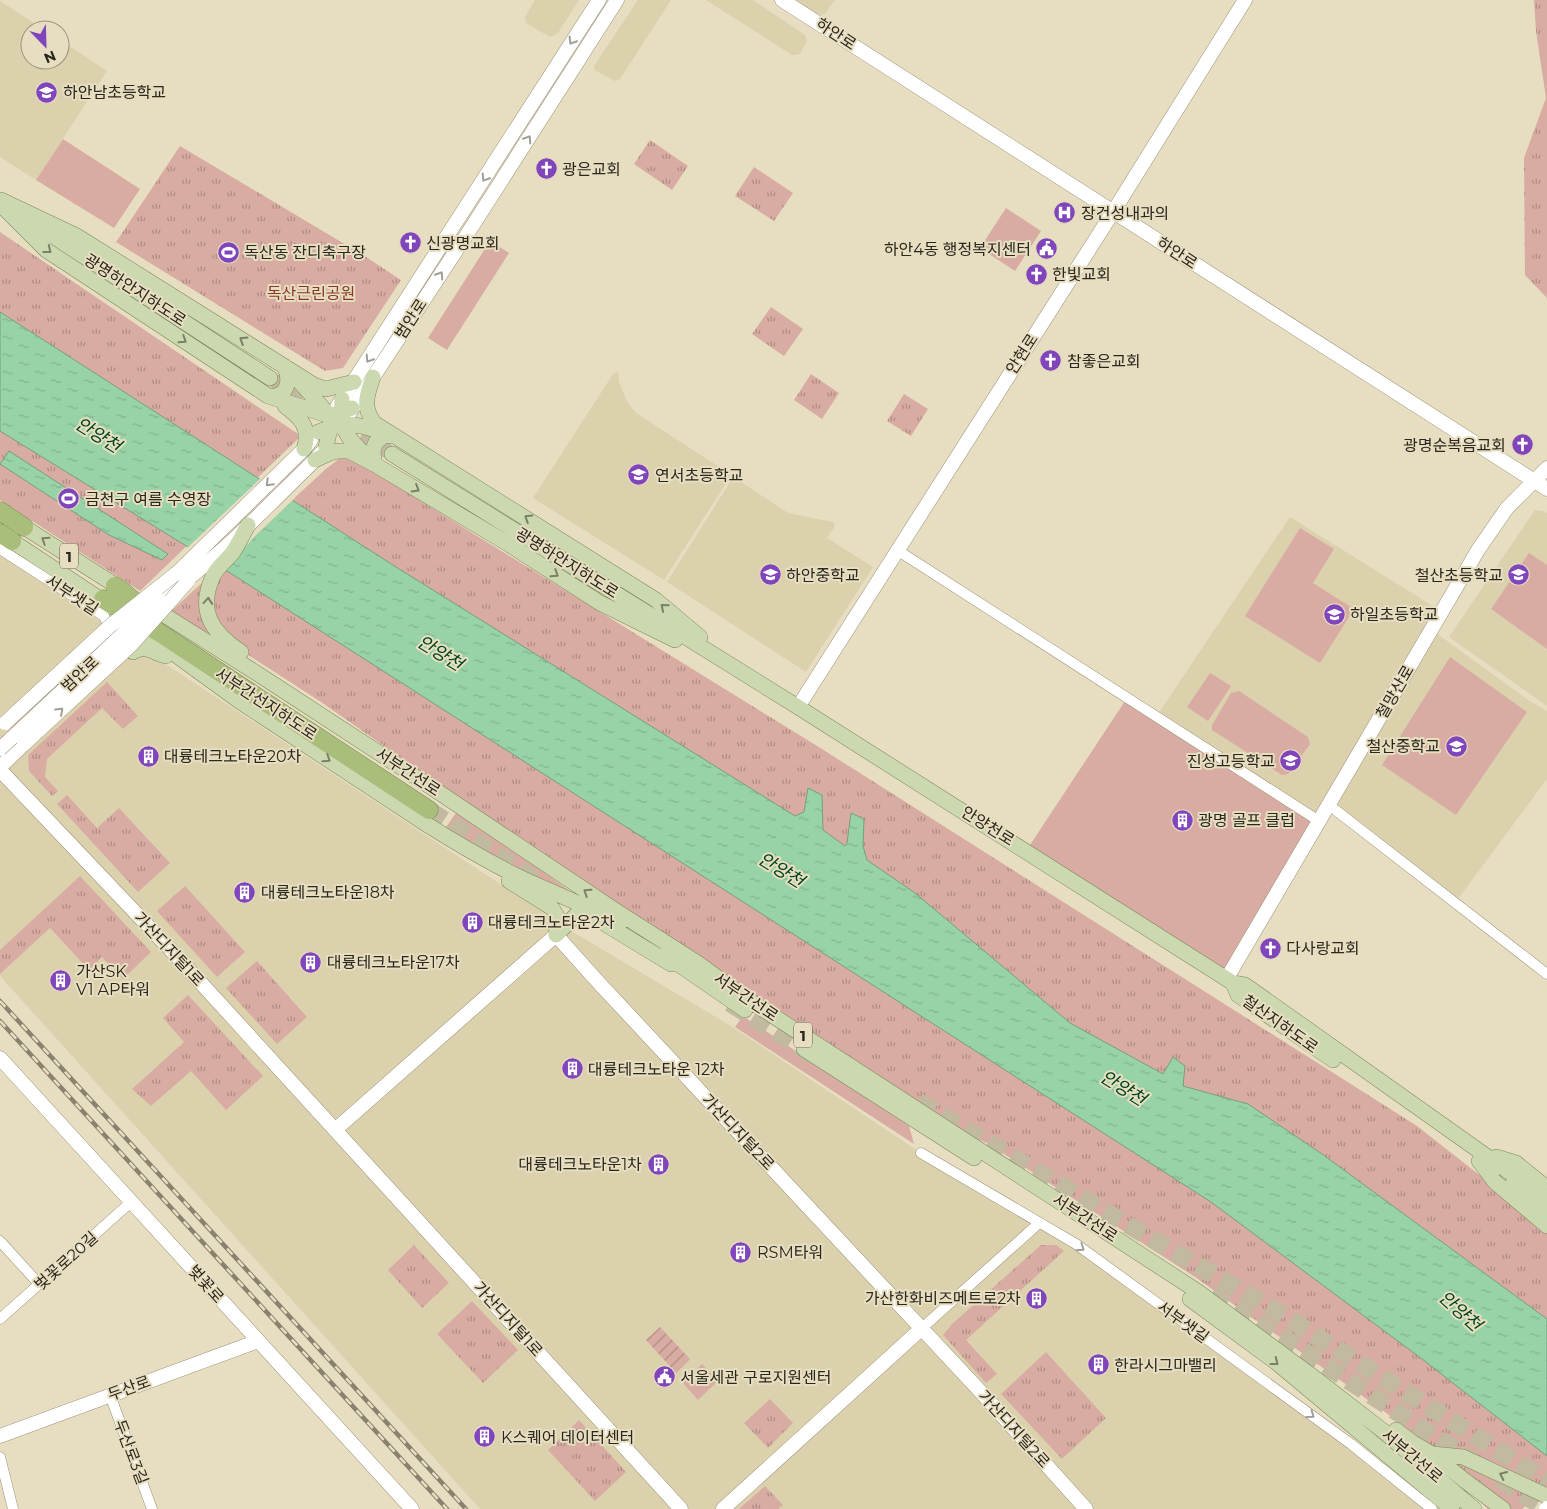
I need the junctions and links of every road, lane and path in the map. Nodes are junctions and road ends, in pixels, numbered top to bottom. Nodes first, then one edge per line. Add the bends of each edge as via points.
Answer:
1 (599, 0) edge
2 (617, 0) edge
3 (782, 0) edge
4 (1245, 0) edge
5 (0, 202) edge
6 (1113, 212) junction
7 (284, 366) junction
8 (373, 377) junction
9 (270, 378) tunnel mouth
10 (354, 382) junction
11 (272, 397) junction
12 (337, 417) junction
13 (394, 436) junction
14 (326, 447) joint
15 (304, 449) junction
16 (392, 454) tunnel mouth
17 (315, 460) junction
18 (374, 464) junction
19 (1547, 468) edge
20 (1534, 482) junction
21 (1547, 489) edge
22 (0, 511) edge
23 (248, 524) junction
24 (24, 527) joint
25 (4, 541) edge
26 (897, 550) junction
27 (183, 576) junction
28 (115, 586) junction
29 (103, 599) junction
30 (133, 652) joint
31 (185, 662) junction
32 (742, 672) junction
33 (798, 707) junction
34 (2, 725) edge
35 (0, 749) edge
36 (0, 769) edge
37 (425, 783) junction
38 (1329, 805) junction
39 (1319, 822) junction
40 (455, 842) junction
41 (556, 935) junction
42 (1547, 974) edge
43 (697, 978) junction
44 (1230, 981) junction
45 (0, 1058) edge
46 (336, 1130) junction
47 (921, 1153) dead end
48 (1481, 1157) junction
49 (1547, 1188) edge
50 (1547, 1199) edge
51 (131, 1202) junction
52 (1547, 1213) edge
53 (1039, 1223) junction
54 (1547, 1226) edge
55 (0, 1241) edge
56 (39, 1284) junction
57 (1233, 1316) junction
58 (0, 1319) edge
59 (921, 1329) junction
60 (258, 1341) junction
61 (110, 1395) junction
62 (1348, 1421) junction
63 (0, 1436) edge
64 (1432, 1454) junction
65 (0, 1456) edge
66 (1547, 1496) edge
67 (409, 1508) edge
68 (14, 1509) edge
69 (152, 1509) edge
70 (681, 1509) edge
71 (723, 1509) edge
72 (1086, 1509) edge
73 (1432, 1509) edge
74 (1437, 1509) edge
75 (1452, 1509) edge
76 (1474, 1509) edge
77 (1503, 1509) edge

1 -> 10 street, 범안로
8 -> 2 street, 범안로
3 - 6 street, 하안로
4 - 6 street, 안현로
7 -> 5 main road via 77,236
5 - 9 main road, 광명하안지하도로
5 -> 11 main road via 46,250
6 - 20 street, 하안로
6 - 26 street, 안현로
7 - 10 main road via 326,390
7 - 11 main road via 289,378 286,387
7 - 12 main road
8 - 12 street, 범안로
8 - 13 main road via 367,396 367,410 374,423
10 - 12 street, 범안로
11 - 12 main road
11 - 15 main road via 301,419 307,440
12 - 13 main road
12 - 14 main road
12 - 15 street, 범안로
12 - 18 main road via 350,439
13 - 18 main road via 385,435 376,442
32 -> 13 main road via 656,600
14 - 17 street, 범안로
15 -> 27 street, 범안로
16 - 32 main road, 광명하안지하도로
17 - 18 main road via 338,451 349,451
17 - 23 street, 범안로
18 -> 32 main road via 600,603
19 - 20 street, 철망산로
20 - 21 street, 하안로
20 - 38 street, 철망산로 via 1507,508 1487,536
22 - 24 highway, 1
23 - 27 street, 범안로
37 -> 23 main road via 217,633 207,614 207,596 214,576
28 -> 24 main road, 서부간선로 / 1
25 - 29 main road, 서부간선로 / 1
25 - 30 street, 서부샛길 via 104,616 112,634
26 - 33 street, 안현로
26 - 39 street
27 - 34 street, bridge via 110,626
27 - 35 street, 범안로, bridge
36 -> 27 street, bridge via 131,645
28 - 29 highway, 서부간선지하도로 via 164,625 431,805
28 - 37 main road, 서부간선로 / 1
29 - 31 main road, 서부간선로 / 1
30 - 31 main road via 146,648
31 -> 40 main road, 서부간선로 / 1
32 - 33 main road, 안양천로
33 - 44 main road, 안양천로
36 - 46 street, 가산디지털1로
57 -> 37 main road, 서부간선로 / 1 via 744,997
38 - 39 street, 철망산로
38 - 42 street
39 - 44 street, 철망산로
40 - 41 main road via 491,870 552,908 557,916
40 - 43 main road, 서부간선로 / 1 via 518,876 598,912
41 - 43 main road via 577,914 588,913
41 - 46 street
41 - 59 street, 가산디지털2로
43 -> 62 main road, 서부간선로 / 1 via 1198,1304
44 - 48 main road, 철산지하도로 via 1245,985
45 - 51 street, 벚꽃로
46 - 70 street, 가산디지털1로
47 - 53 street, 서부샛길
48 - 49 main road via 1516,1163
48 - 50 main road, 철산지하도로
48 - 52 main road, 철산지하도로
48 - 54 main road via 1495,1182
51 - 56 street, 벚꽃로20길
51 - 60 street, 벚꽃로
53 - 59 street
53 -> 73 street, 서부샛길 via 1076,1244 1351,1444
55 - 56 street
56 - 58 street, 벚꽃로20길
57 - 64 main road via 1259,1329
57 - 76 main road, 서부간선로 / 1 via 1382,1430
59 - 71 street
59 - 72 street, 가산디지털2로
60 - 61 street, 두산로
60 - 67 street, 벚꽃로
61 - 63 street, 두산로
61 - 69 street, 두산로3길
62 - 74 main road
62 - 75 main road, 서부간선로 / 1
66 -> 64 main road via 1463,1457
64 - 77 main road
65 - 68 street

